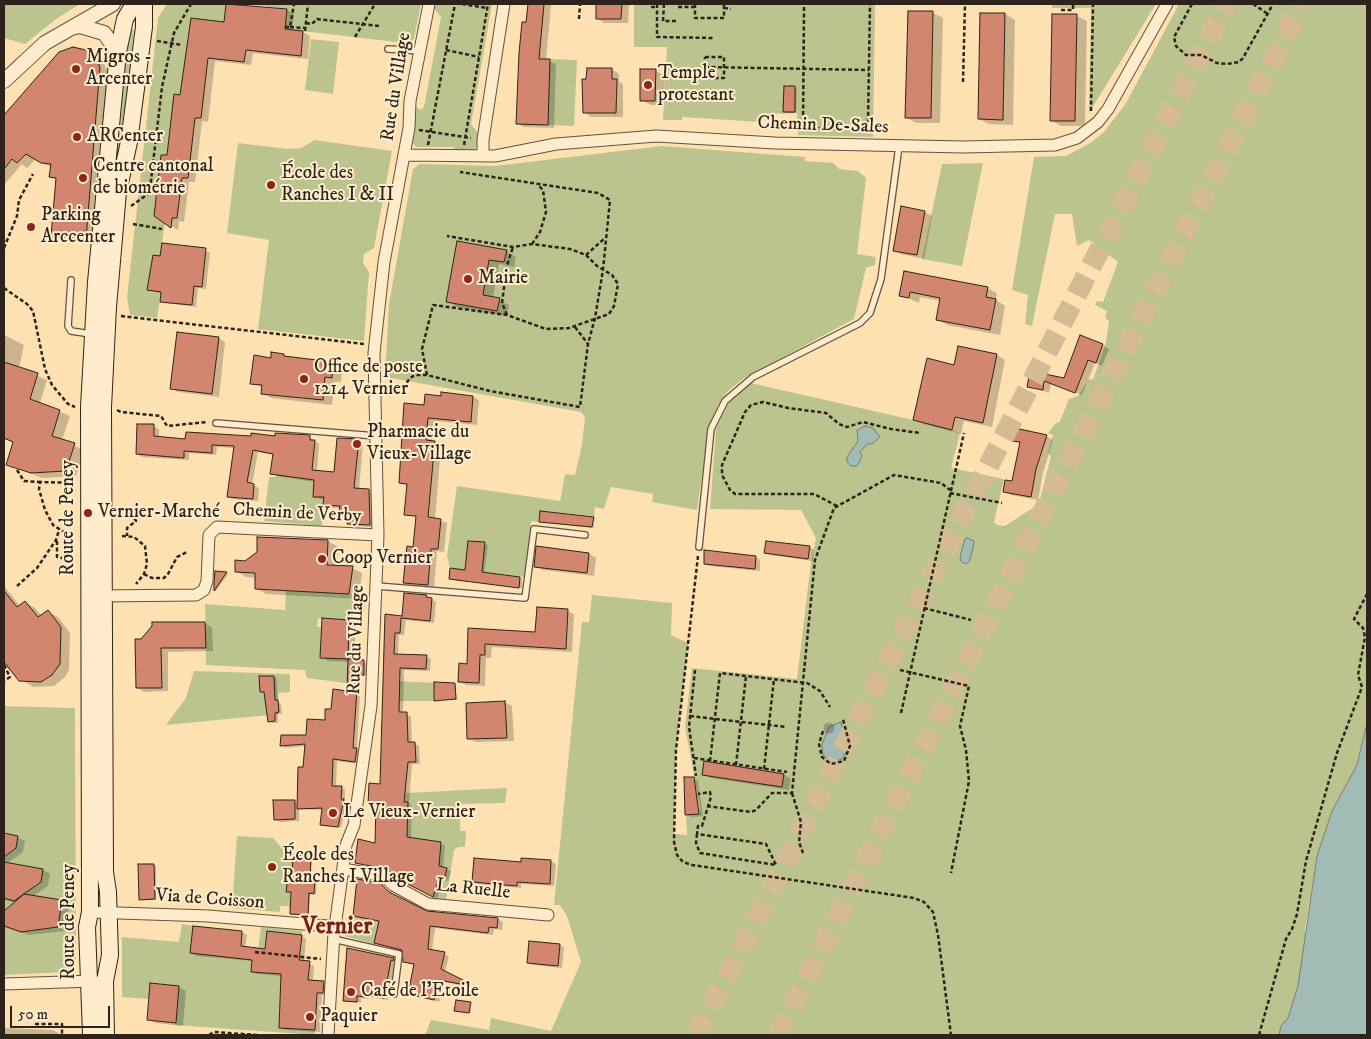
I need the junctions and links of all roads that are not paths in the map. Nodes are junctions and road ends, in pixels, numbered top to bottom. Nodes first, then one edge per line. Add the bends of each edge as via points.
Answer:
1 (113, 4) edge
2 (134, 4) edge
3 (144, 4) edge
4 (429, 4) edge
5 (504, 4) edge
6 (1168, 4) edge
7 (66, 29) junction
8 (388, 48) dead end
9 (421, 51) junction
10 (118, 52) junction
11 (4, 81) edge
12 (899, 146) junction
13 (404, 155) junction
14 (483, 156) junction
15 (71, 280) dead end
16 (93, 334) junction
17 (216, 423) dead end
18 (377, 436) junction
19 (378, 535) junction
20 (585, 535) dead end
21 (699, 547) road end
22 (376, 586) junction
23 (97, 596) junction
24 (343, 869) junction
25 (109, 911) junction
26 (90, 912) junction
27 (548, 915) dead end
28 (333, 930) junction
29 (98, 981) junction
30 (4, 984) edge
31 (394, 994) dead end
32 (91, 1035) edge
33 (106, 1035) edge
34 (328, 1035) edge

1 - 7 street
2 - 10 main road, Route de Peney via 125,19
3 - 23 main road, Route de Peney via 129,142 118,192 108,307
4 - 9 street, Rue du Village
5 - 14 street
6 - 12 street, Chemin De-Sales via 1108,109 1094,126 1077,138 1044,146
7 - 10 street via 80,26 104,33
7 - 11 street via 31,55
8 - 9 lane
9 - 13 street, Rue du Village via 410,101
10 - 16 main road, Route de Peney
12 - 14 street, Chemin De-Sales via 656,136 556,144
12 - 21 lane via 881,279 870,312 860,323 754,377 725,401 711,429
13 - 14 street, Chemin De-Sales
13 - 18 street, Rue du Village via 384,262 375,349
15 - 16 lane via 68,326 71,331
16 - 23 main road, Route de Peney via 89,417
17 - 18 lane
18 - 19 street, Rue du Village
19 - 22 street, Rue du Village
19 - 23 street, Chemin de Verby via 217,527 209,535 207,581 204,590 196,595
20 - 22 lane via 534,529 525,598
22 - 24 street, Rue du Village via 371,706 354,825 346,845
23 - 25 main road, Route de Peney via 105,872
23 - 26 main road, Route de Peney
24 - 27 street, La Ruelle via 384,876 393,885 428,904
24 - 28 street, Rue du Village
25 - 26 street, Via de Coisson
25 - 28 street, Via de Coisson via 208,916
25 - 29 main road, Route de Peney via 110,955
26 - 29 main road, Route de Peney via 87,927
28 - 31 lane via 399,954
28 - 34 street, Rue du Village
29 - 30 street
29 - 32 main road, Route de Peney
29 - 33 main road, Route de Peney

